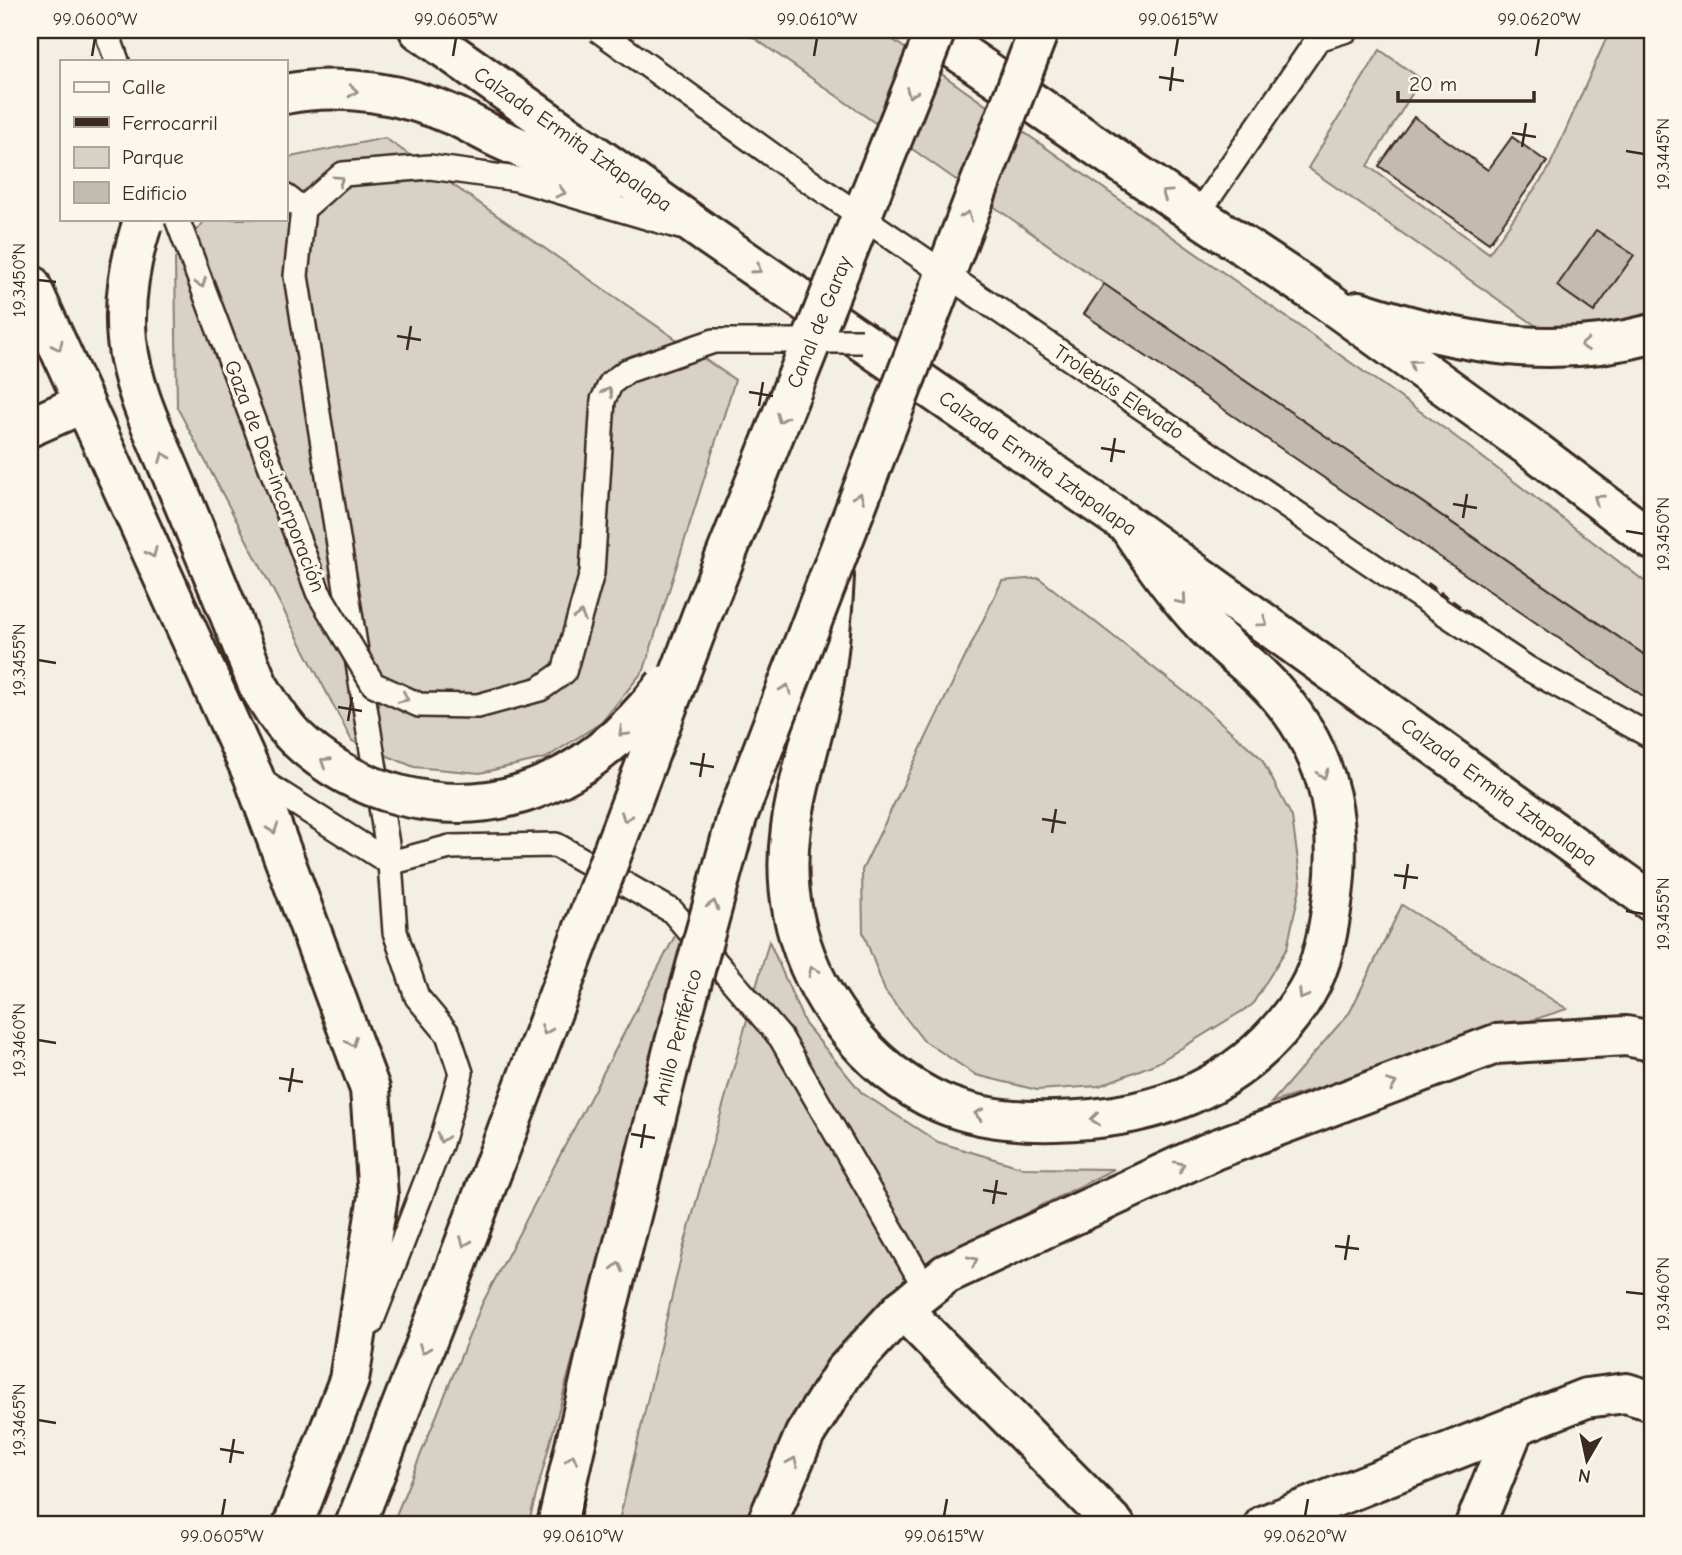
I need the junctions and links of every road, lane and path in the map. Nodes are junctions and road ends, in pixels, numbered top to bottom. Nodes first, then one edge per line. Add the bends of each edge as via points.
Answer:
1 (106, 30) edge
2 (419, 30) edge
3 (598, 30) edge
4 (927, 30) edge
5 (936, 30) edge
6 (1039, 30) edge
7 (1347, 30) edge
8 (117, 60) edge
9 (287, 94) edge
10 (641, 187) junction
11 (294, 203) edge
12 (1197, 215) junction
13 (154, 220) edge
14 (708, 235) junction
15 (30, 284) edge
16 (1327, 301) junction
17 (1652, 334) edge
18 (862, 341) junction
19 (84, 402) junction
20 (30, 427) edge
21 (1128, 524) junction
22 (1652, 540) edge
23 (835, 561) junction
24 (702, 615) junction
25 (1652, 737) edge
26 (253, 775) junction
27 (390, 863) junction
28 (1652, 902) edge
29 (1652, 1041) edge
30 (914, 1299) junction
31 (349, 1380) junction
32 (1652, 1401) edge
33 (1515, 1424) junction
34 (293, 1525) edge
35 (355, 1525) edge
36 (557, 1525) edge
37 (766, 1525) edge
38 (1115, 1525) edge
39 (1264, 1525) edge
40 (1475, 1525) edge

1 - 8 lane
2 - 10 main road, Calzada Ermita Iztapalapa
3 - 25 lane, Trolebús Elevado, bridge via 793,170 1405,587 1527,668
12 -> 4 main road
5 -> 24 main road, Canal de Garay, bridge
23 -> 6 main road, bridge
7 - 12 lane via 1318,39
9 -> 10 main road via 346,90 421,103 543,157
10 - 14 main road, Calzada Ermita Iztapalapa
11 -> 14 lane via 343,174 430,167 517,179
11 - 27 lane via 296,276
12 - 16 main road
13 -> 18 lane, Gaza de Des-incorporación, bridge via 318,592 373,684 419,705 478,706 540,689 564,672 592,573 603,400 611,383 627,371 714,341
24 -> 13 main road, bridge via 668,681 619,737 557,779 523,793 490,801 422,800 384,792 316,755 293,735 258,685 140,398 125,315 127,285
14 -> 18 main road, Calzada Ermita Iztapalapa
15 -> 19 main road
17 -> 16 main road via 1597,345 1486,344 1434,334
22 -> 16 main road
18 - 21 main road, Calzada Ermita Iztapalapa
19 - 20 main road
19 -> 26 main road
21 -> 23 main road, bridge via 1175,593 1288,706 1322,767 1334,824 1331,916 1308,989 1287,1020 1234,1070 1205,1089 1140,1113 1076,1121 1011,1120 976,1114 911,1087 884,1068 839,1019 805,954 788,877 788,836 822,688
21 -> 28 main road, Calzada Ermita Iztapalapa
36 -> 23 main road, Anillo Periférico, bridge via 601,1333 737,817
24 -> 35 main road, bridge
26 - 27 lane
26 -> 31 main road via 370,1089 378,1196
27 - 30 lane via 450,847 556,845 672,911 781,1038
27 -> 31 lane via 396,932 417,997 448,1034 461,1073 441,1143
30 -> 29 main road via 946,1273 1214,1150 1496,1044 1626,1036
37 -> 30 main road via 805,1434 844,1371
30 - 38 main road
31 - 34 main road
32 - 33 main road via 1626,1394 1586,1398
33 - 39 main road
33 - 40 main road

